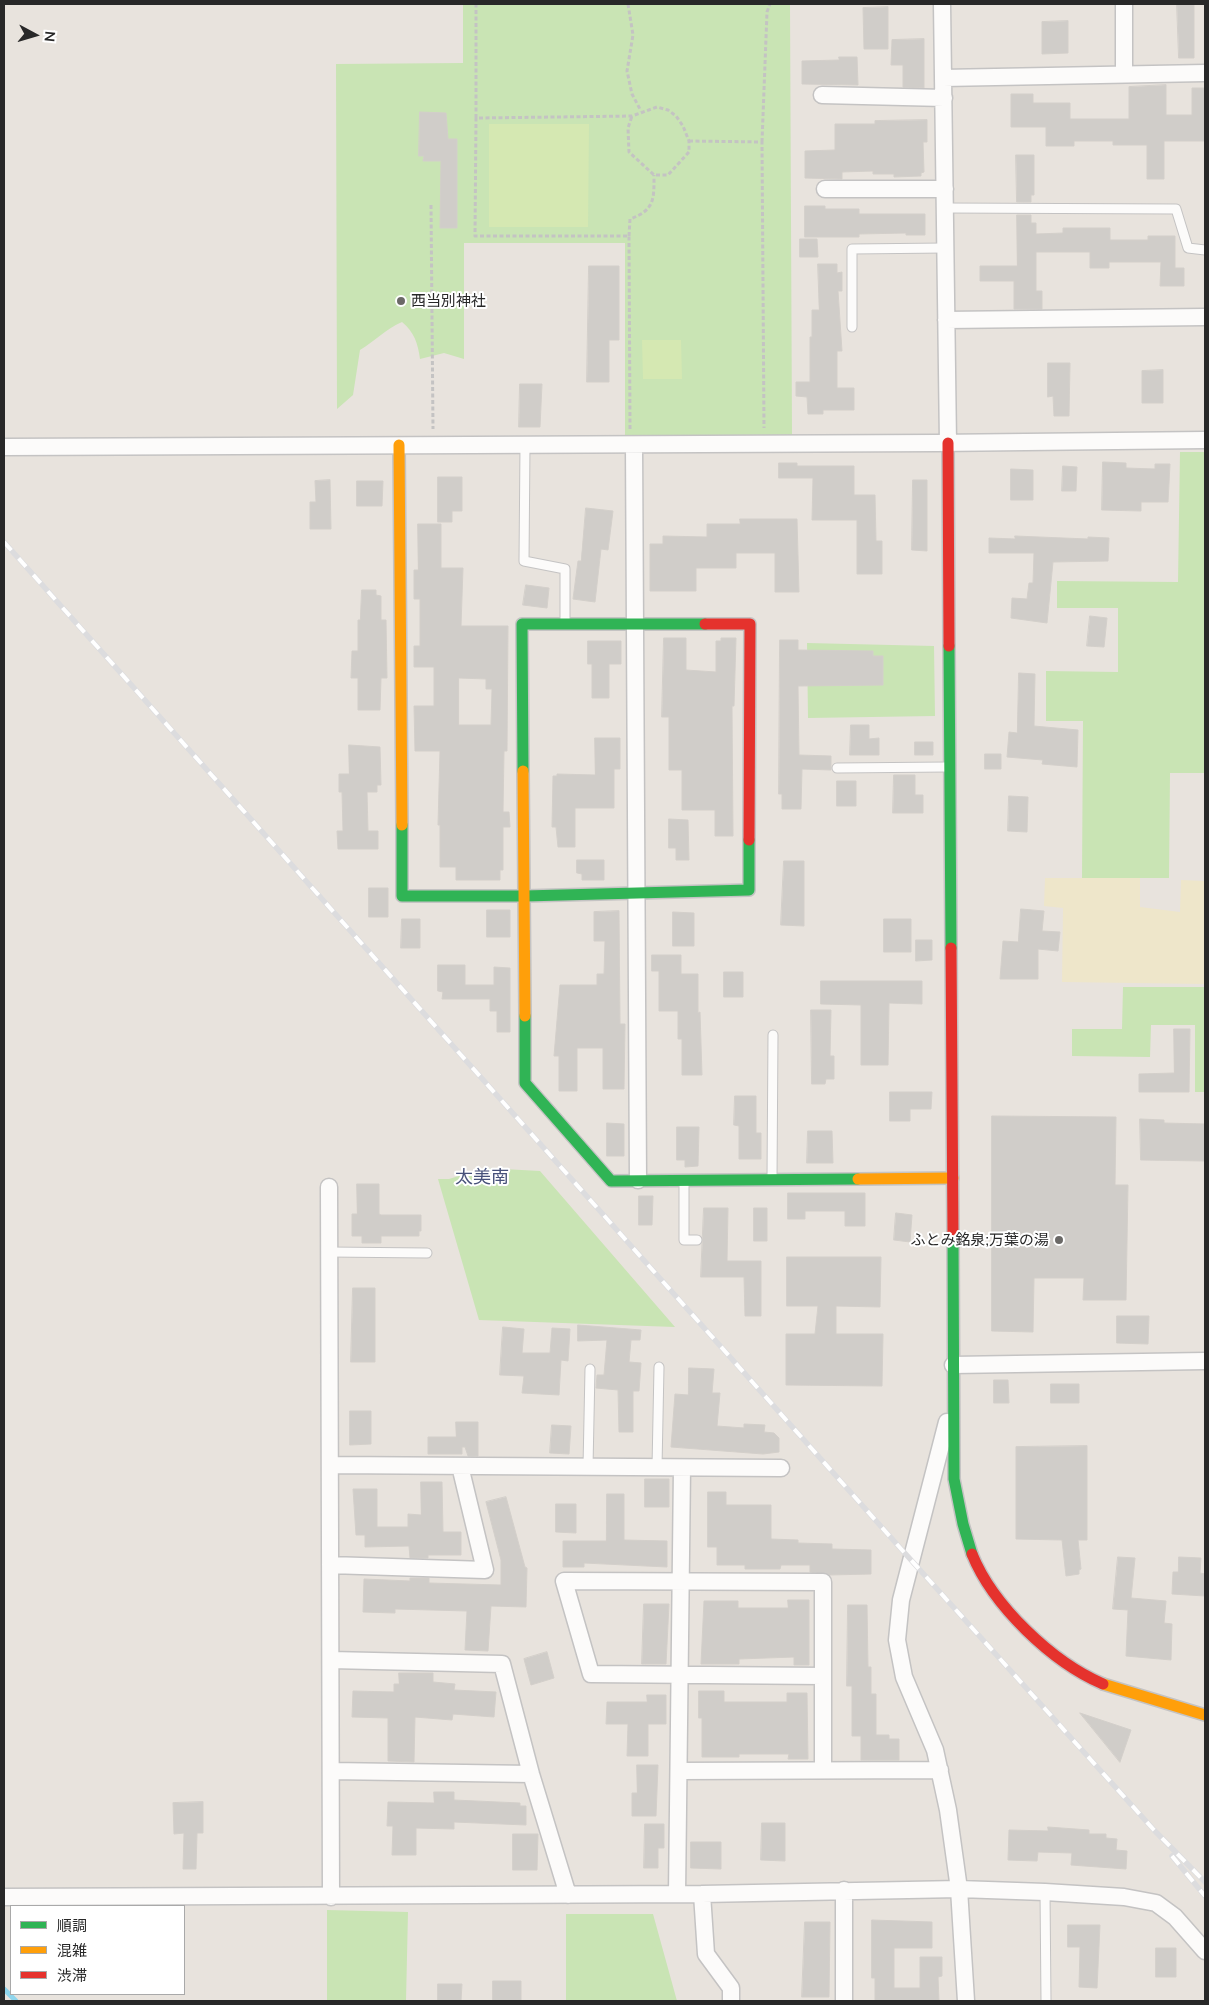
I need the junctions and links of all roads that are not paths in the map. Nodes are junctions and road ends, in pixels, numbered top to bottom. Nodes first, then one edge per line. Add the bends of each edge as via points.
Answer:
1 (942, 4) edge
2 (1124, 4) edge
3 (1205, 72) edge
4 (1124, 73) junction
5 (943, 78) junction
6 (822, 95) dead end
7 (944, 98) junction
8 (825, 189) dead end
9 (945, 189) junction
10 (945, 208) junction
11 (945, 248) junction
12 (1205, 250) edge
13 (1205, 316) edge
14 (946, 320) junction
15 (852, 327) dead end
16 (1205, 440) edge
17 (948, 443) junction
18 (400, 445) junction
19 (525, 445) junction
20 (632, 445) junction
21 (4, 447) edge
22 (565, 624) junction
23 (634, 624) junction
24 (951, 767) junction
25 (837, 768) dead end
26 (636, 892) junction
27 (525, 896) junction
28 (773, 1035) dead end
29 (953, 1178) junction
30 (638, 1180) junction
31 (684, 1180) junction
32 (772, 1180) junction
33 (329, 1187) dead end
34 (697, 1240) dead end
35 (329, 1252) junction
36 (427, 1254) dead end
37 (1205, 1362) edge
38 (953, 1365) junction
39 (659, 1367) dead end
40 (590, 1370) dead end
41 (953, 1386) junction
42 (330, 1465) junction
43 (460, 1466) junction
44 (588, 1467) junction
45 (657, 1467) junction
46 (682, 1468) junction
47 (781, 1468) dead end
48 (330, 1566) junction
49 (681, 1581) junction
50 (330, 1660) junction
51 (680, 1674) junction
52 (823, 1676) junction
53 (1205, 1715) edge
54 (823, 1770) junction
55 (940, 1770) junction
56 (331, 1771) junction
57 (679, 1771) junction
58 (531, 1774) junction
59 (959, 1889) junction
60 (844, 1890) junction
61 (1045, 1892) junction
62 (677, 1894) junction
63 (702, 1894) junction
64 (568, 1895) junction
65 (4, 1897) edge
66 (331, 1897) junction
67 (1205, 1951) edge
68 (731, 2001) edge
69 (844, 2001) edge
70 (966, 2001) edge
71 (1046, 2001) edge

1 - 5 street
2 - 4 street
3 - 4 street
4 - 5 street
5 - 7 street
6 - 7 street
7 - 9 street
8 - 9 street
9 - 10 street
10 - 11 street
10 - 12 lane via 1176,209 1188,248
11 - 14 street
11 - 15 lane via 852,248
13 - 14 street
14 - 17 street
16 - 17 street
17 - 20 street
17 - 24 street
18 - 19 street
18 - 21 street
18 - 27 street via 402,896
19 - 20 street
19 - 22 lane via 524,561 564,569
20 - 23 street
22 - 23 street
22 - 27 street via 522,624
23 - 26 street
23 - 26 street via 750,624 749,890
24 - 25 lane
24 - 29 street
26 - 27 street
26 - 30 street
27 - 30 street via 525,1083 611,1181
28 - 32 lane
29 - 32 street
29 - 38 street
30 - 31 street
31 - 32 street
31 - 34 lane via 684,1240
33 - 35 street
35 - 36 lane
35 - 42 street
37 - 38 street
38 - 41 street
39 - 45 lane
40 - 44 lane
41 - 53 street via 957,1501 978,1566 1000,1599 1049,1651 1078,1673 1108,1687
41 - 55 street via 897,1626 904,1677 935,1750
42 - 43 street
42 - 48 street
43 - 44 street
43 - 48 street via 485,1570
44 - 45 street
45 - 46 street
46 - 47 street
46 - 49 street
48 - 50 street
49 - 51 street
49 - 51 street via 564,1581 591,1674
49 - 52 street via 823,1582
50 - 56 street
50 - 58 street via 502,1664
51 - 52 street
51 - 57 street
52 - 54 street
54 - 55 street
54 - 57 street
55 - 59 street
56 - 58 street
56 - 66 street
57 - 62 street
58 - 64 street
59 - 60 street
59 - 61 street
59 - 70 street
60 - 63 street
60 - 69 street
61 - 67 street via 1124,1897 1156,1903 1175,1917
61 - 71 lane
62 - 63 street
62 - 64 street
63 - 68 street via 706,1954 731,1988
64 - 66 street
65 - 66 street

